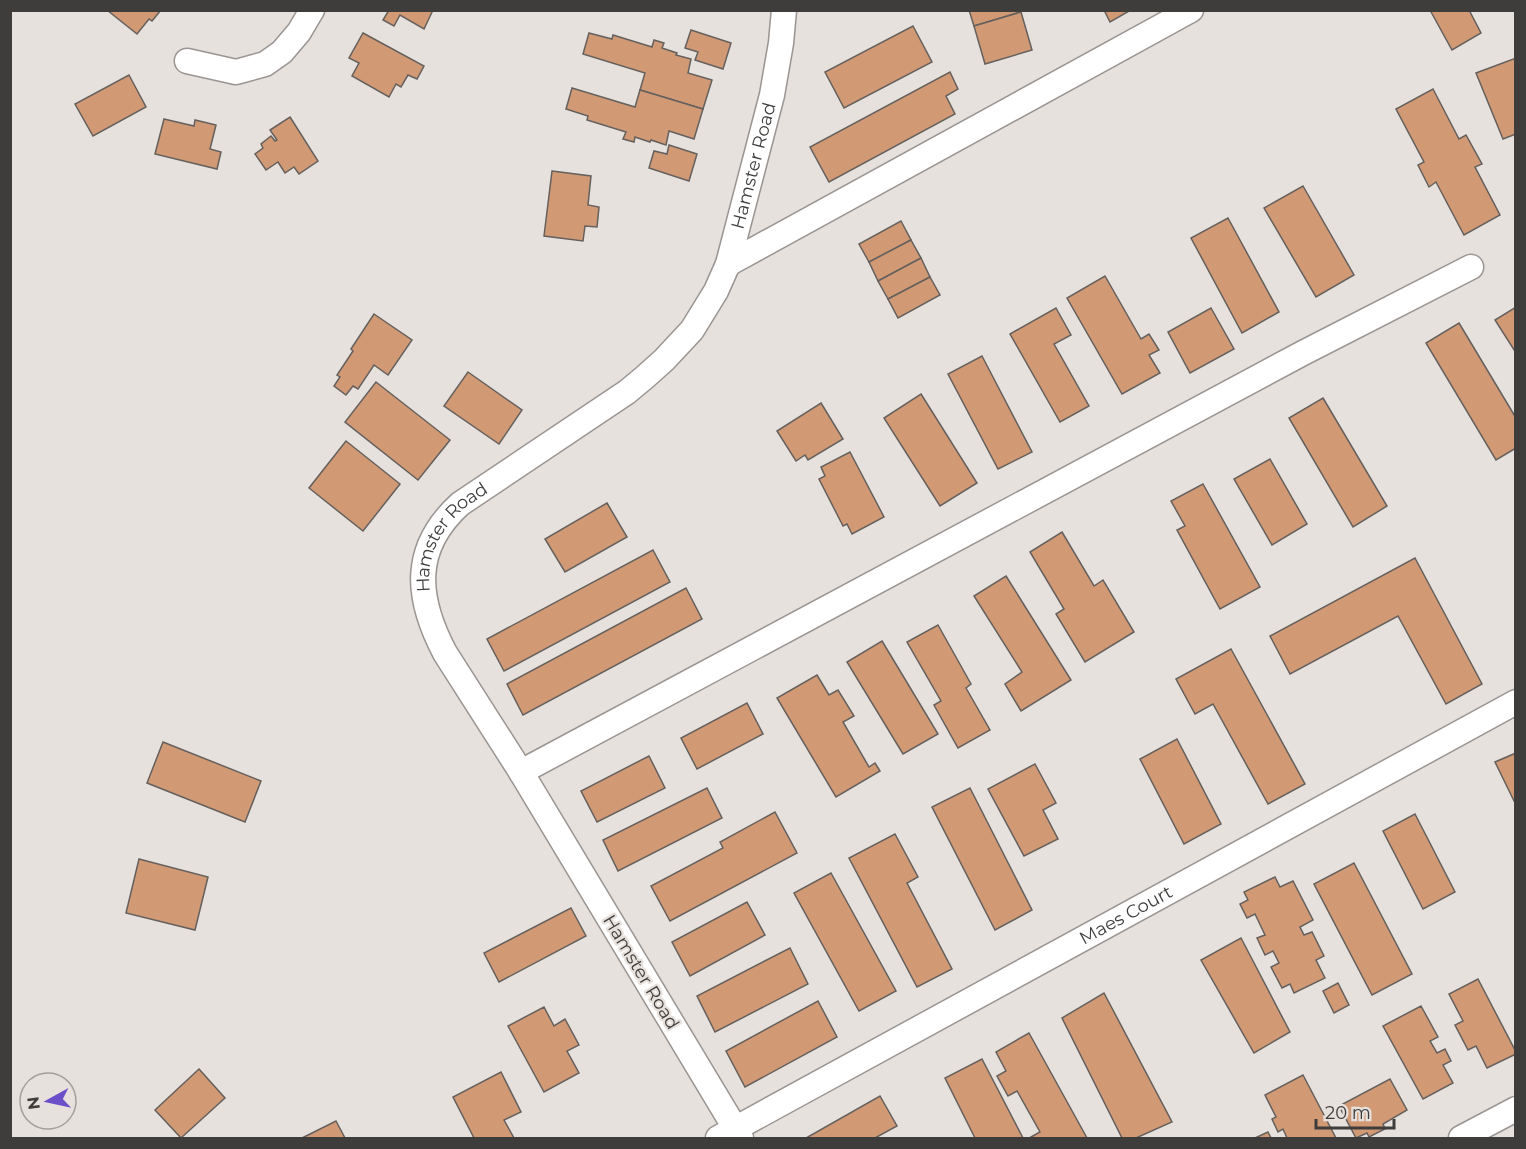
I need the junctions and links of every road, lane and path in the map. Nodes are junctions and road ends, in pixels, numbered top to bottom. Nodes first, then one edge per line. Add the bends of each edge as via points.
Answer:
1 (312, 10) edge
2 (784, 10) edge
3 (1191, 10) edge
4 (187, 61) dead end
5 (728, 264) junction
6 (1471, 267) dead end
7 (1515, 702) edge
8 (521, 771) junction
9 (1515, 1108) edge
10 (731, 1135) edge
11 (1461, 1138) edge

1 - 4 street via 300,32 265,64 236,72
2 - 5 street, Hamster Road via 772,94
3 - 5 street
5 - 8 street, Hamster Road via 692,330 664,360 627,392 460,504 447,516 430,545 422,577 436,636
6 - 8 street
7 - 10 street, Maes Court
8 - 10 street, Hamster Road
9 - 11 street

